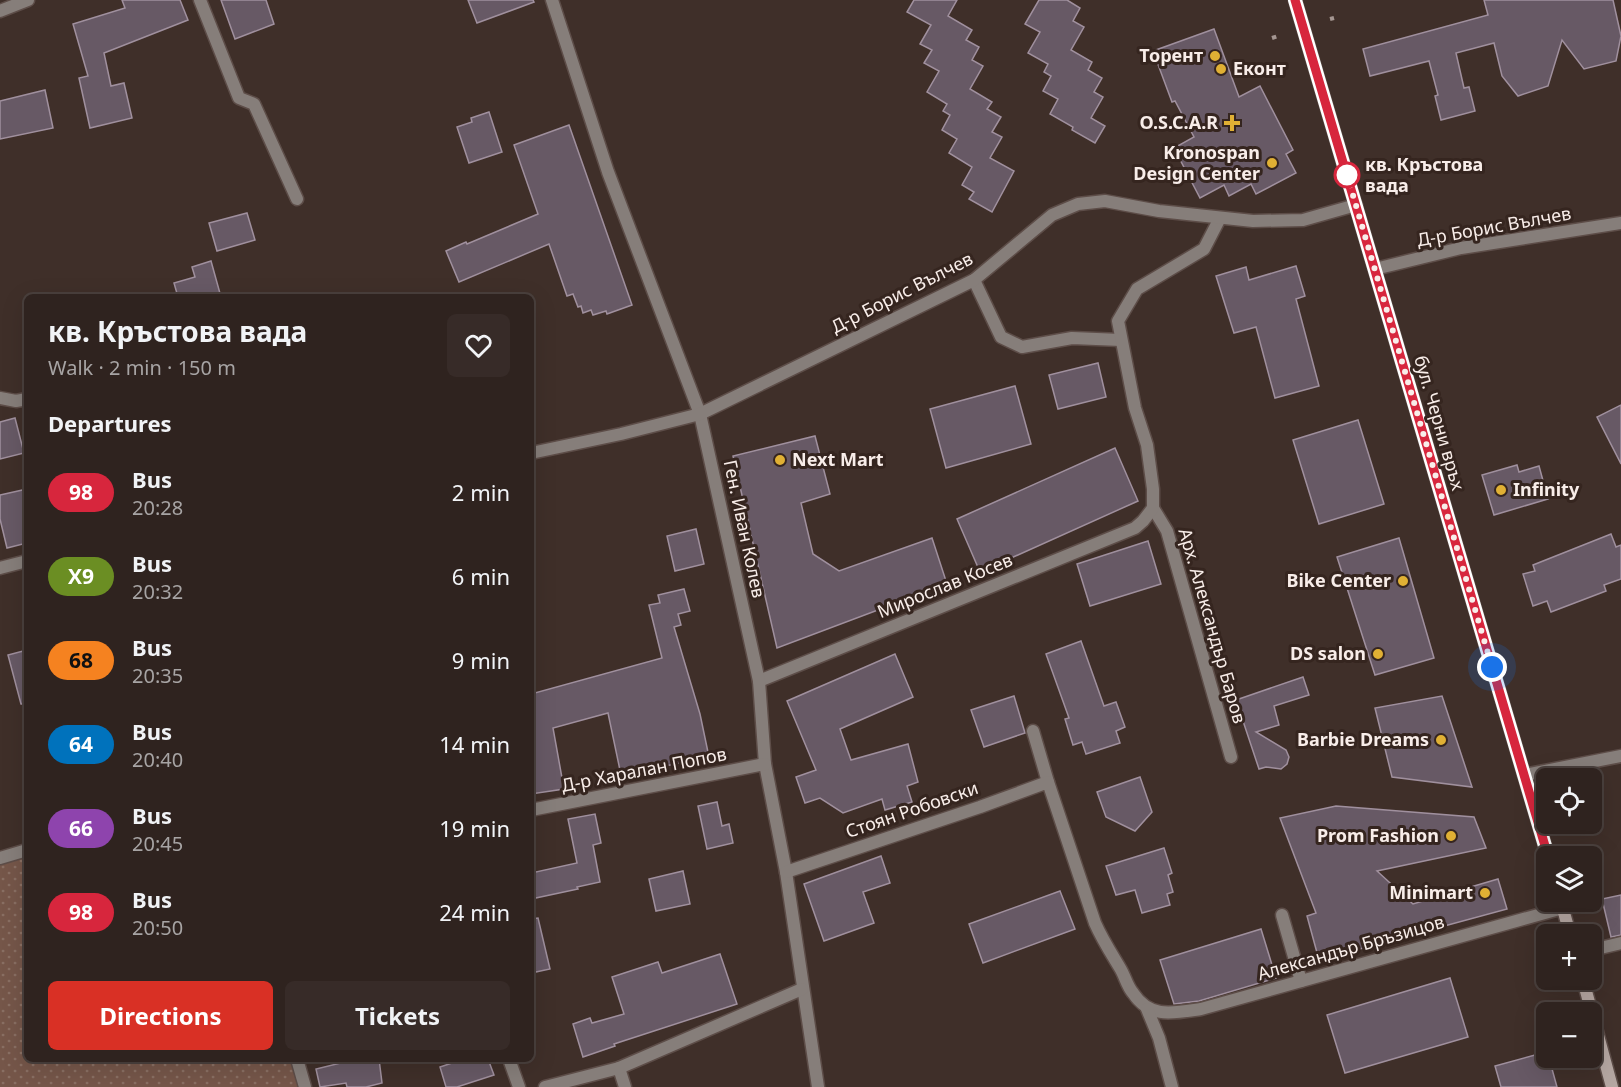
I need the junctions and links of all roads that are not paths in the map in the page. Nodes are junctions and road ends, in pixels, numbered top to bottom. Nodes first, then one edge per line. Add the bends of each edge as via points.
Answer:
1 (28, 0) edge
2 (200, 0) edge
3 (552, 0) edge
4 (1295, 0) edge
5 (0, 11) edge
6 (297, 199) dead end
7 (1356, 204) junction
8 (1220, 218) junction
9 (1621, 223) edge
10 (1375, 269) junction
11 (974, 280) junction
12 (1121, 340) junction
13 (0, 398) edge
14 (24, 400) edge
15 (700, 414) junction
16 (534, 452) edge
17 (1153, 508) junction
18 (24, 562) edge
19 (0, 568) edge
20 (759, 681) junction
21 (1033, 731) dead end
22 (1621, 756) edge
23 (1231, 757) dead end
24 (765, 764) junction
25 (1524, 775) junction
26 (1048, 782) junction
27 (534, 809) edge
28 (1545, 846) edge
29 (24, 851) edge
30 (0, 858) edge
31 (786, 872) junction
32 (1538, 912) edge
33 (1282, 915) dead end
34 (1621, 943) edge
35 (1602, 948) edge
36 (1301, 981) junction
37 (802, 989) junction
38 (1586, 990) edge
39 (1147, 1009) junction
40 (298, 1062) edge
41 (510, 1062) edge
42 (619, 1068) junction
43 (305, 1087) edge
44 (519, 1087) edge
45 (545, 1087) edge
46 (625, 1087) edge
47 (818, 1087) edge
48 (1172, 1087) edge
49 (1612, 1087) edge

1 - 5 street
2 - 6 street via 239,98 254,104
3 - 15 street, Ген. Иван Колев via 608,172
4 - 7 main road, бул. Черни връх
7 - 8 street, Д-р Борис Вълчев via 1303,220
7 - 10 main road, бул. Черни връх
8 - 11 street, Д-р Борис Вълчев via 1105,201 1078,204 1052,215
8 - 12 street via 1204,249 1137,289 1118,321
9 - 10 street, Д-р Борис Вълчев via 1461,248
10 - 25 main road, бул. Черни връх
11 - 12 street via 1001,337 1022,347 1072,338
11 - 15 street, Д-р Борис Вълчев
12 - 17 street via 1147,444
13 - 14 street
15 - 16 street, Д-р Борис Вълчев
15 - 20 street, Ген. Иван Колев
17 - 20 street, Мирослав Косев via 1135,528
17 - 23 street, Арх. Александър Баров via 1167,531
18 - 19 street
20 - 24 street, Ген. Иван Колев
21 - 26 street
22 - 25 street
24 - 27 street, Д-р Харалан Попов
24 - 31 street, Ген. Иван Колев
25 - 28 main road, бул. Черни връх
26 - 31 street, Стоян Робовски
26 - 39 street via 1095,923 1132,993
29 - 30 street
31 - 37 street, Ген. Иван Колев
32 - 36 street, Александър Бръзицов
33 - 36 street
34 - 35 street
36 - 39 street, Александър Бръзицов via 1201,1009 1168,1014
37 - 42 street
37 - 47 street, Ген. Иван Колев
38 - 49 main road
39 - 48 street
40 - 43 street
41 - 44 street
42 - 45 street
42 - 46 street

